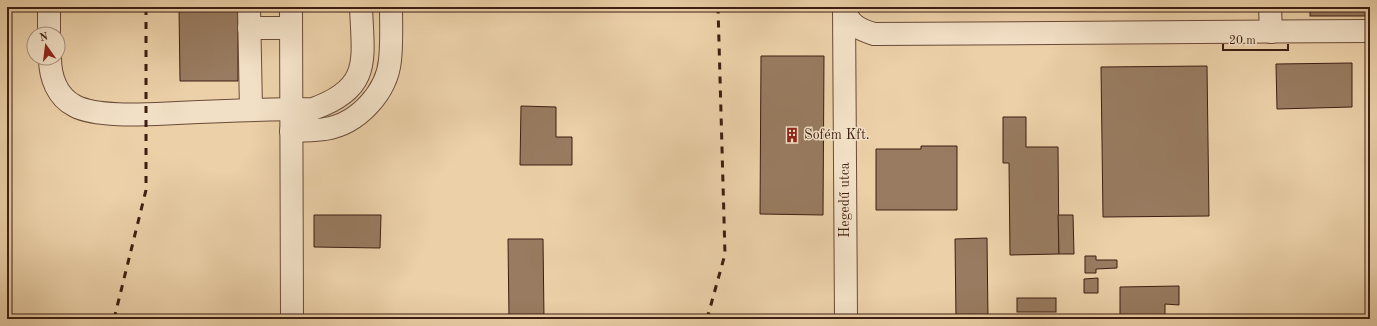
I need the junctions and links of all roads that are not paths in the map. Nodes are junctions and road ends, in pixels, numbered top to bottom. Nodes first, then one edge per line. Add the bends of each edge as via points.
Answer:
1 (49, 7) edge
2 (291, 7) edge
3 (361, 7) edge
4 (390, 7) edge
5 (1270, 7) edge
6 (844, 8) edge
7 (249, 17) edge
8 (49, 26) edge
9 (291, 28) junction
10 (1271, 32) junction
11 (1370, 32) edge
12 (51, 66) edge
13 (291, 109) junction
14 (252, 110) junction
15 (291, 131) junction
16 (292, 319) edge
17 (846, 319) edge

1 - 8 lane
2 - 9 lane
3 - 13 lane via 363,55 358,76 347,92 330,103 313,109
4 - 15 lane via 390,60 384,86 369,105 346,122 326,129
5 - 10 lane
6 - 10 lane, Hegedű utca via 847,18 857,28 874,34
6 - 17 lane, Hegedű utca
7 - 9 lane
7 - 14 lane
9 - 13 lane
10 - 11 lane
12 - 14 lane via 53,82 63,96 74,106 93,112 146,114
13 - 14 lane
13 - 15 lane
15 - 16 lane

